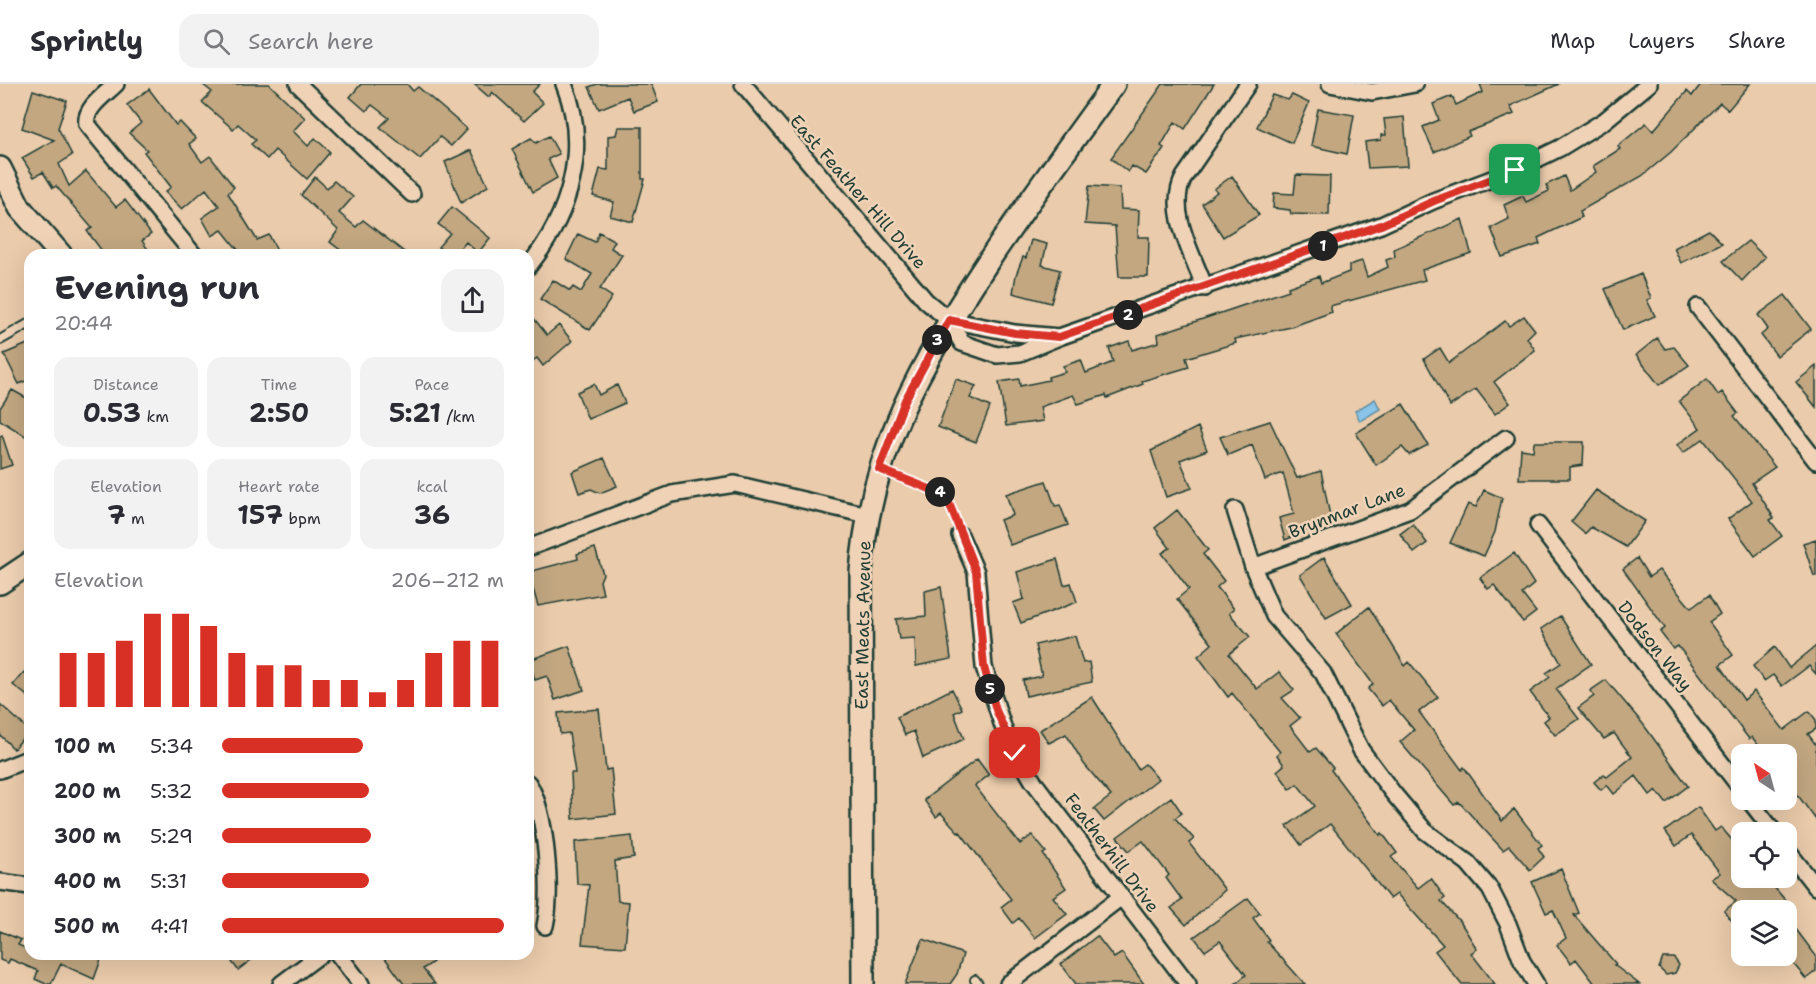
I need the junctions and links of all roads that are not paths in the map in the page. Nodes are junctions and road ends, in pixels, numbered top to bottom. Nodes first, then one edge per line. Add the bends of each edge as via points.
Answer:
1 (116, 84) edge
2 (298, 84) edge
3 (564, 84) edge
4 (743, 84) edge
5 (1114, 84) edge
6 (1248, 84) edge
7 (1330, 84) edge
8 (1414, 84) edge
9 (1649, 84) edge
10 (0, 168) edge
11 (412, 194) dead end
12 (56, 249) edge
13 (189, 249) edge
14 (534, 258) edge
15 (1205, 288) junction
16 (1698, 307) dead end
17 (949, 320) junction
18 (24, 326) edge
19 (1059, 337) junction
20 (0, 340) edge
21 (1506, 438) dead end
22 (1816, 461) edge
23 (1235, 510) dead end
24 (867, 515) junction
25 (1538, 525) dead end
26 (960, 535) road end
27 (534, 546) edge
28 (24, 567) edge
29 (1253, 567) junction
30 (0, 583) edge
31 (24, 761) edge
32 (0, 771) edge
33 (1731, 776) edge
34 (534, 792) edge
35 (1757, 810) edge
36 (1766, 822) edge
37 (1797, 863) edge
38 (0, 882) edge
39 (24, 885) edge
40 (1816, 887) edge
41 (1121, 897) junction
42 (545, 927) dead end
43 (313, 960) edge
44 (343, 960) edge
45 (281, 984) edge
46 (361, 984) edge
47 (863, 984) edge
48 (1008, 984) edge
49 (1188, 984) edge
50 (1536, 984) edge

1 - 13 street via 91,110 87,124
2 - 11 street
3 - 14 street via 576,131 573,175 555,227
4 - 17 street, East Feather Hill Drive via 926,301
5 - 17 street, East Meats Avenue
6 - 15 street via 1177,193 1184,229
7 - 8 street via 1372,92
9 - 15 street via 1604,121 1515,170 1381,225
10 - 12 street via 20,208
15 - 19 street
16 - 22 street
17 - 19 street
17 - 19 street via 962,343 997,355 1020,354
17 - 24 street, East Meats Avenue via 905,400 879,469
18 - 20 lane
21 - 29 street, Brynmar Lane via 1410,510
23 - 29 street
24 - 27 street via 735,484 672,494
24 - 47 street, East Meats Avenue via 861,572
25 - 33 street, Dodson Way
26 - 41 street, Featherhill Drive via 976,572 984,667 1005,733 1033,781
28 - 30 street
29 - 50 street via 1274,616 1323,673 1361,750 1425,831 1468,863 1490,889
31 - 32 street
34 - 42 street via 550,904
35 - 36 street
37 - 40 street
38 - 39 street
41 - 48 street
41 - 49 street, Featherhill Drive
43 - 45 street
44 - 46 street

